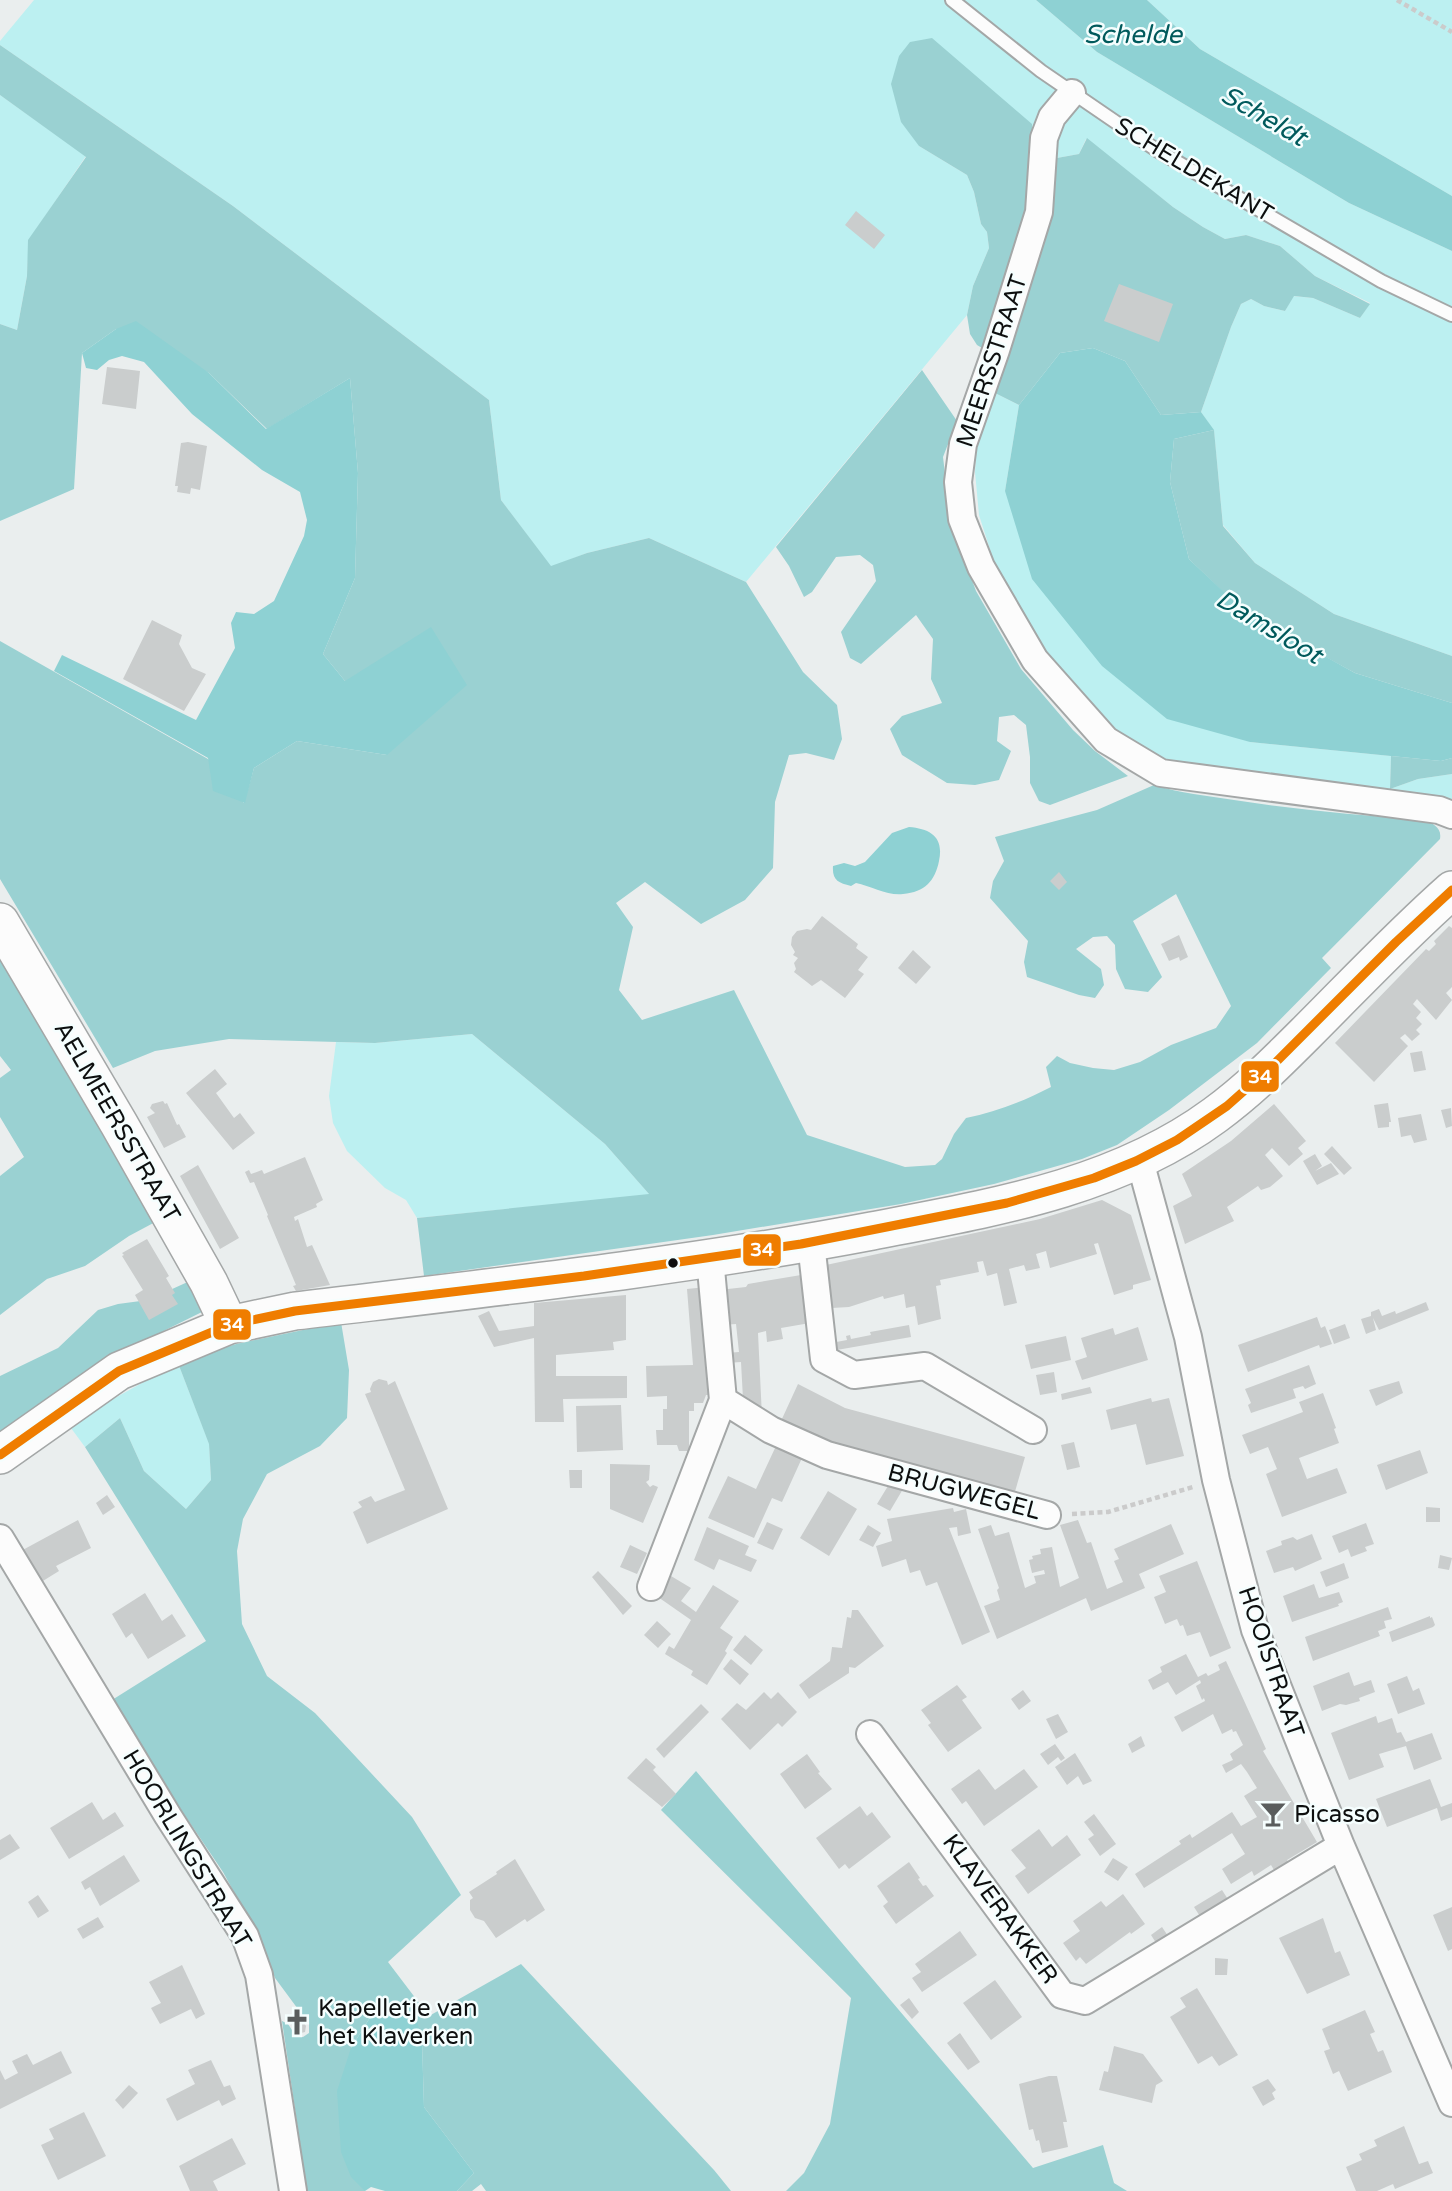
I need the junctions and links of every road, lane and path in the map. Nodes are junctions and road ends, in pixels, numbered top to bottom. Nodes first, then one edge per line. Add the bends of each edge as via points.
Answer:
1 (952, 0) edge
2 (1397, 0) edge
3 (1452, 32) edge
4 (1072, 93) junction
5 (1452, 315) edge
6 (1452, 815) edge
7 (1452, 890) edge
8 (0, 922) edge
9 (1140, 1161) junction
10 (811, 1243) junction
11 (710, 1258) junction
12 (229, 1325) junction
13 (723, 1400) junction
14 (1033, 1430) dead end
15 (0, 1455) edge
16 (1216, 1480) junction
17 (1047, 1515) joint
18 (0, 1538) edge
19 (652, 1587) dead end
20 (870, 1734) dead end
21 (1340, 1846) junction
22 (1452, 2102) edge
23 (293, 2191) edge

1 - 4 lane, SCHELDEKANT
2 - 3 path
4 - 5 lane, SCHELDEKANT via 1154,149 1381,281
4 - 6 street, MEERSSTRAAT via 1052,117 1044,138 1039,212 963,444 958,482 962,519 981,567 1035,660 1106,740 1161,774
7 - 9 main road via 1262,1076 1215,1115
8 - 12 main road, AELMEERSSTRAAT via 140,1161
9 - 10 main road via 972,1212
9 - 16 street, HOOISTRAAT via 1188,1337
10 - 11 main road
10 - 14 street via 824,1359 854,1375 925,1366
11 - 12 main road via 295,1311
11 - 13 street
12 - 15 main road via 119,1371
13 - 17 street, BRUGWEGEL via 771,1430 827,1455
13 - 19 street
16 - 17 path, BRUGWEGEL via 1108,1512
16 - 21 street, HOOISTRAAT via 1255,1630
18 - 23 street, HOORLINGSTRAAT via 245,1936 259,1975
20 - 21 street, KLAVERAKKER via 1062,1995 1085,2001
21 - 22 street, HOOISTRAAT

